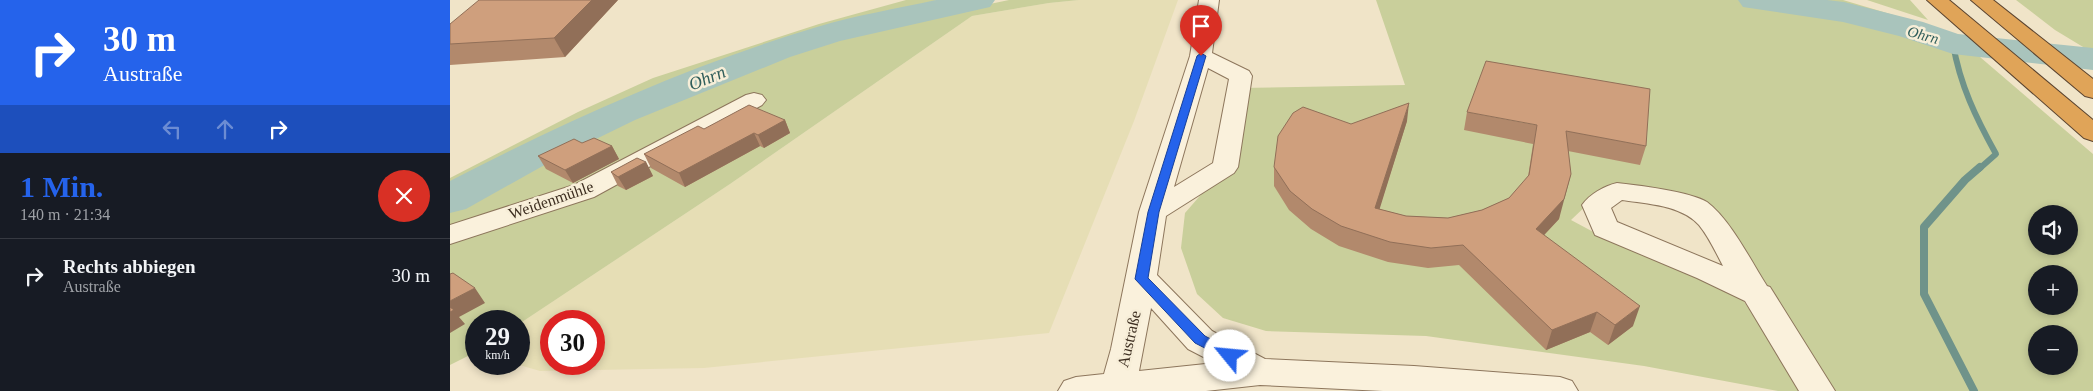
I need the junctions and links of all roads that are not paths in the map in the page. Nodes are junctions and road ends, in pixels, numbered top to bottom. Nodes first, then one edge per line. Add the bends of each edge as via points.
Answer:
1 (1210, 0) edge
2 (1942, 4) edge
3 (1986, 4) edge
4 (1201, 56) junction
5 (2093, 91) edge
6 (754, 100) dead end
7 (2093, 133) edge
8 (1153, 212) junction
9 (450, 235) edge
10 (1142, 279) junction
11 (1758, 295) junction
12 (1260, 372) junction
13 (1117, 389) edge
14 (1076, 391) edge
15 (1560, 391) edge
16 (1817, 391) edge

1 - 4 street, Austraße
2 - 7 highway
3 - 5 highway
4 - 8 street, Austraße
4 - 8 street via 1241,76 1225,167
6 - 9 street, Weidenmühle via 584,191
8 - 10 street, Austraße
10 - 12 street via 1200,340
10 - 13 street, Austraße
11 - 11 street via 1605,228 1596,205 1617,191 1659,197 1695,207 1710,220
11 - 16 street
12 - 13 street
12 - 15 street via 1414,379
13 - 14 street

